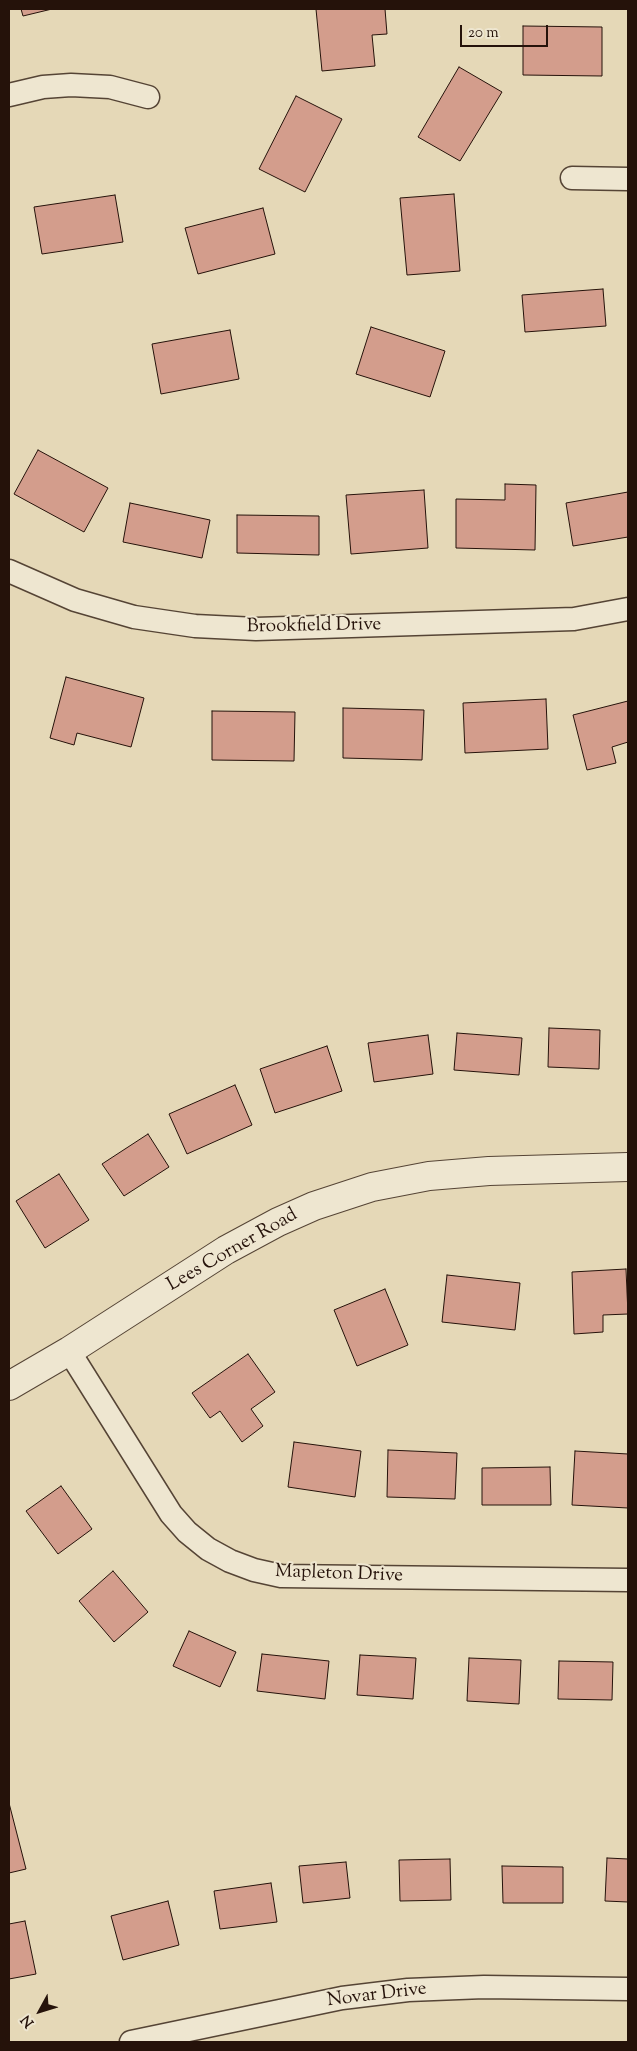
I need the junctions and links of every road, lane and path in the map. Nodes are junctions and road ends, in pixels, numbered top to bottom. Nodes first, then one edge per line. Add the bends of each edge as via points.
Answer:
1 (9, 95) edge
2 (148, 97) dead end
3 (572, 178) dead end
4 (628, 179) edge
5 (9, 571) edge
6 (628, 609) edge
7 (628, 1166) edge
8 (69, 1351) junction
9 (9, 1386) edge
10 (628, 1580) edge
11 (628, 1989) edge
12 (130, 2042) edge

1 - 2 street via 71,84 110,87
3 - 4 street
5 - 6 street, Brookfield Drive via 75,600 134,616 195,626 256,629 574,618
7 - 8 street, Lees Corner Road via 428,1176 372,1187 322,1203 226,1250
8 - 9 street, Lees Corner Road
8 - 10 street, Mapleton Drive via 171,1514 208,1549 230,1561 281,1576
11 - 12 street, Novar Drive via 484,1987 399,1991 342,1998

